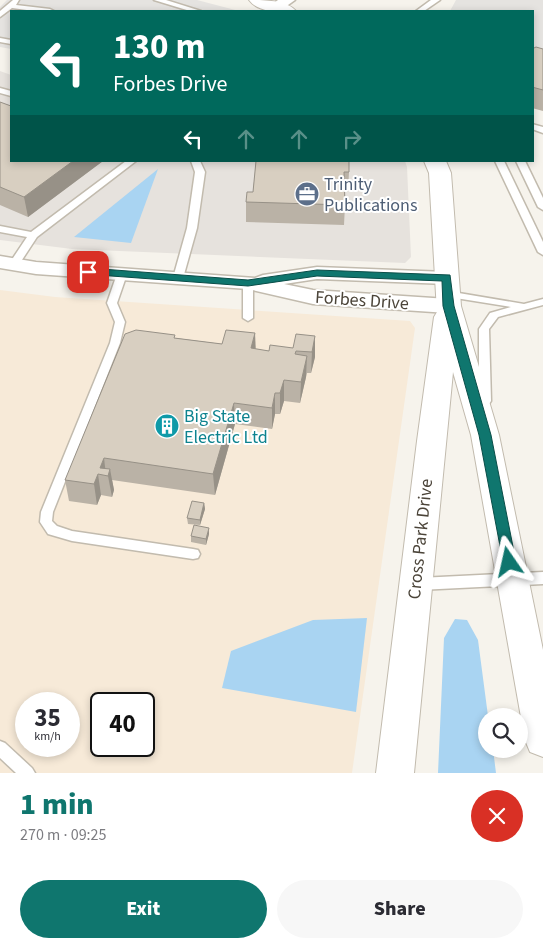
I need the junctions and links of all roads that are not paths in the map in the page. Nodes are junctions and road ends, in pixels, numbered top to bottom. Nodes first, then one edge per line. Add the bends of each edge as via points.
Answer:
1 (17, 0) edge
2 (158, 0) edge
3 (258, 0) edge
4 (436, 0) edge
5 (10, 6) junction
6 (283, 6) edge
7 (42, 10) edge
8 (193, 10) edge
9 (421, 10) edge
10 (0, 15) edge
11 (131, 162) edge
12 (195, 162) edge
13 (435, 162) edge
14 (499, 162) edge
15 (520, 162) edge
16 (543, 207) edge
17 (0, 230) edge
18 (33, 235) junction
19 (543, 252) edge
20 (7, 263) edge
21 (122, 274) junction
22 (178, 278) junction
23 (248, 283) junction
24 (447, 293) junction
25 (543, 302) edge
26 (526, 306) junction
27 (248, 318) dead end
28 (485, 435) junction
29 (193, 554) dead end
30 (528, 579) edge
31 (415, 584) junction
32 (543, 740) edge
33 (0, 748) edge
34 (27, 773) edge
35 (395, 773) edge

1 - 5 lane
2 - 8 lane
3 - 6 street
4 - 9 lane
5 - 7 lane
5 - 10 lane
11 - 18 lane
12 - 22 lane via 200,172 192,228
13 - 24 street, Cross Park Drive via 440,173
14 - 19 lane
15 - 16 lane
17 - 18 lane
18 - 20 lane
20 - 21 street, Forbes Drive
21 - 22 street, Forbes Drive
21 - 29 lane via 112,303 120,322 115,343 47,512 46,522 53,530 72,536
22 - 23 street, Forbes Drive
23 - 24 street, Forbes Drive via 313,297
23 - 24 street, Forbes Drive via 317,273
23 - 27 lane
24 - 26 lane
24 - 28 street, Cross Park Drive
24 - 31 street, Cross Park Drive
25 - 26 lane
26 - 28 lane via 494,315 484,329
28 - 30 street, Cross Park Drive
30 - 31 lane
30 - 32 street, Cross Park Drive
31 - 35 street, Cross Park Drive
33 - 34 lane

